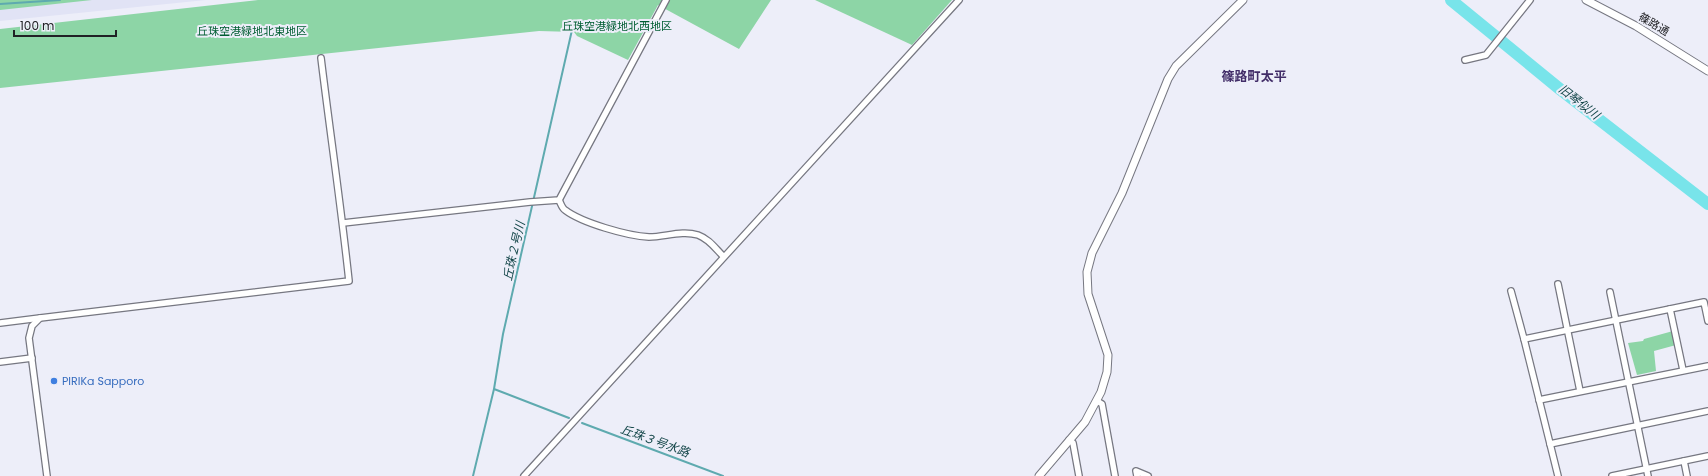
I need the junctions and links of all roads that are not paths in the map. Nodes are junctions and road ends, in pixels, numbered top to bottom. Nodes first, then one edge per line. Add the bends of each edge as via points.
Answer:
1 (666, 0) edge
2 (959, 0) edge
3 (1243, 0) edge
4 (1530, 0) edge
5 (1586, 0) edge
6 (321, 58) dead end
7 (1465, 60) dead end
8 (1708, 71) edge
9 (559, 200) junction
10 (343, 223) junction
11 (723, 256) junction
12 (1558, 284) dead end
13 (1511, 292) dead end
14 (1610, 292) dead end
15 (1670, 309) junction
16 (40, 318) junction
17 (1615, 320) junction
18 (1708, 321) edge
19 (0, 323) edge
20 (1568, 330) junction
21 (1524, 339) junction
22 (32, 358) junction
23 (0, 362) edge
24 (1708, 366) edge
25 (1683, 370) junction
26 (1628, 381) junction
27 (1580, 391) junction
28 (1539, 400) junction
29 (1097, 401) junction
30 (1708, 411) edge
31 (1637, 425) junction
32 (1069, 440) junction
33 (1550, 444) junction
34 (1708, 456) edge
35 (1684, 461) junction
36 (1646, 469) junction
37 (47, 476) edge
38 (524, 476) edge
39 (1038, 476) edge
40 (1079, 476) edge
41 (1115, 476) edge
42 (1137, 476) edge
43 (1148, 476) edge
44 (1558, 476) edge
45 (1612, 476) edge
46 (1648, 476) edge
47 (1687, 476) edge

1 - 9 street
2 - 11 street
3 - 29 street via 1176,66 1168,79 1122,193 1092,253 1087,272 1088,294 1108,354 1107,372
4 - 7 street via 1486,55
5 - 8 street, 篠路通 via 1636,26
6 - 10 street
9 - 10 street
9 - 11 street via 564,209 578,218 627,233 649,237 696,234 707,239
10 - 16 street via 349,281
11 - 38 street
12 - 20 street
13 - 21 street
14 - 17 street
15 - 17 street
15 - 18 street via 1704,302
15 - 25 street
16 - 19 street
16 - 22 street via 32,326 29,338
17 - 20 street
17 - 26 street
20 - 21 street
20 - 27 street
21 - 28 street
22 - 23 street
22 - 37 street
24 - 25 street
25 - 26 street
26 - 27 street
26 - 31 street
27 - 28 street
28 - 33 street
29 - 32 street via 1085,422
29 - 41 street via 1102,404
30 - 31 street
31 - 33 street
31 - 36 street
32 - 39 street
32 - 40 street via 1074,443
33 - 44 street
34 - 35 street
35 - 36 street
35 - 47 street
36 - 45 street
36 - 46 street
42 - 43 street via 1136,471

